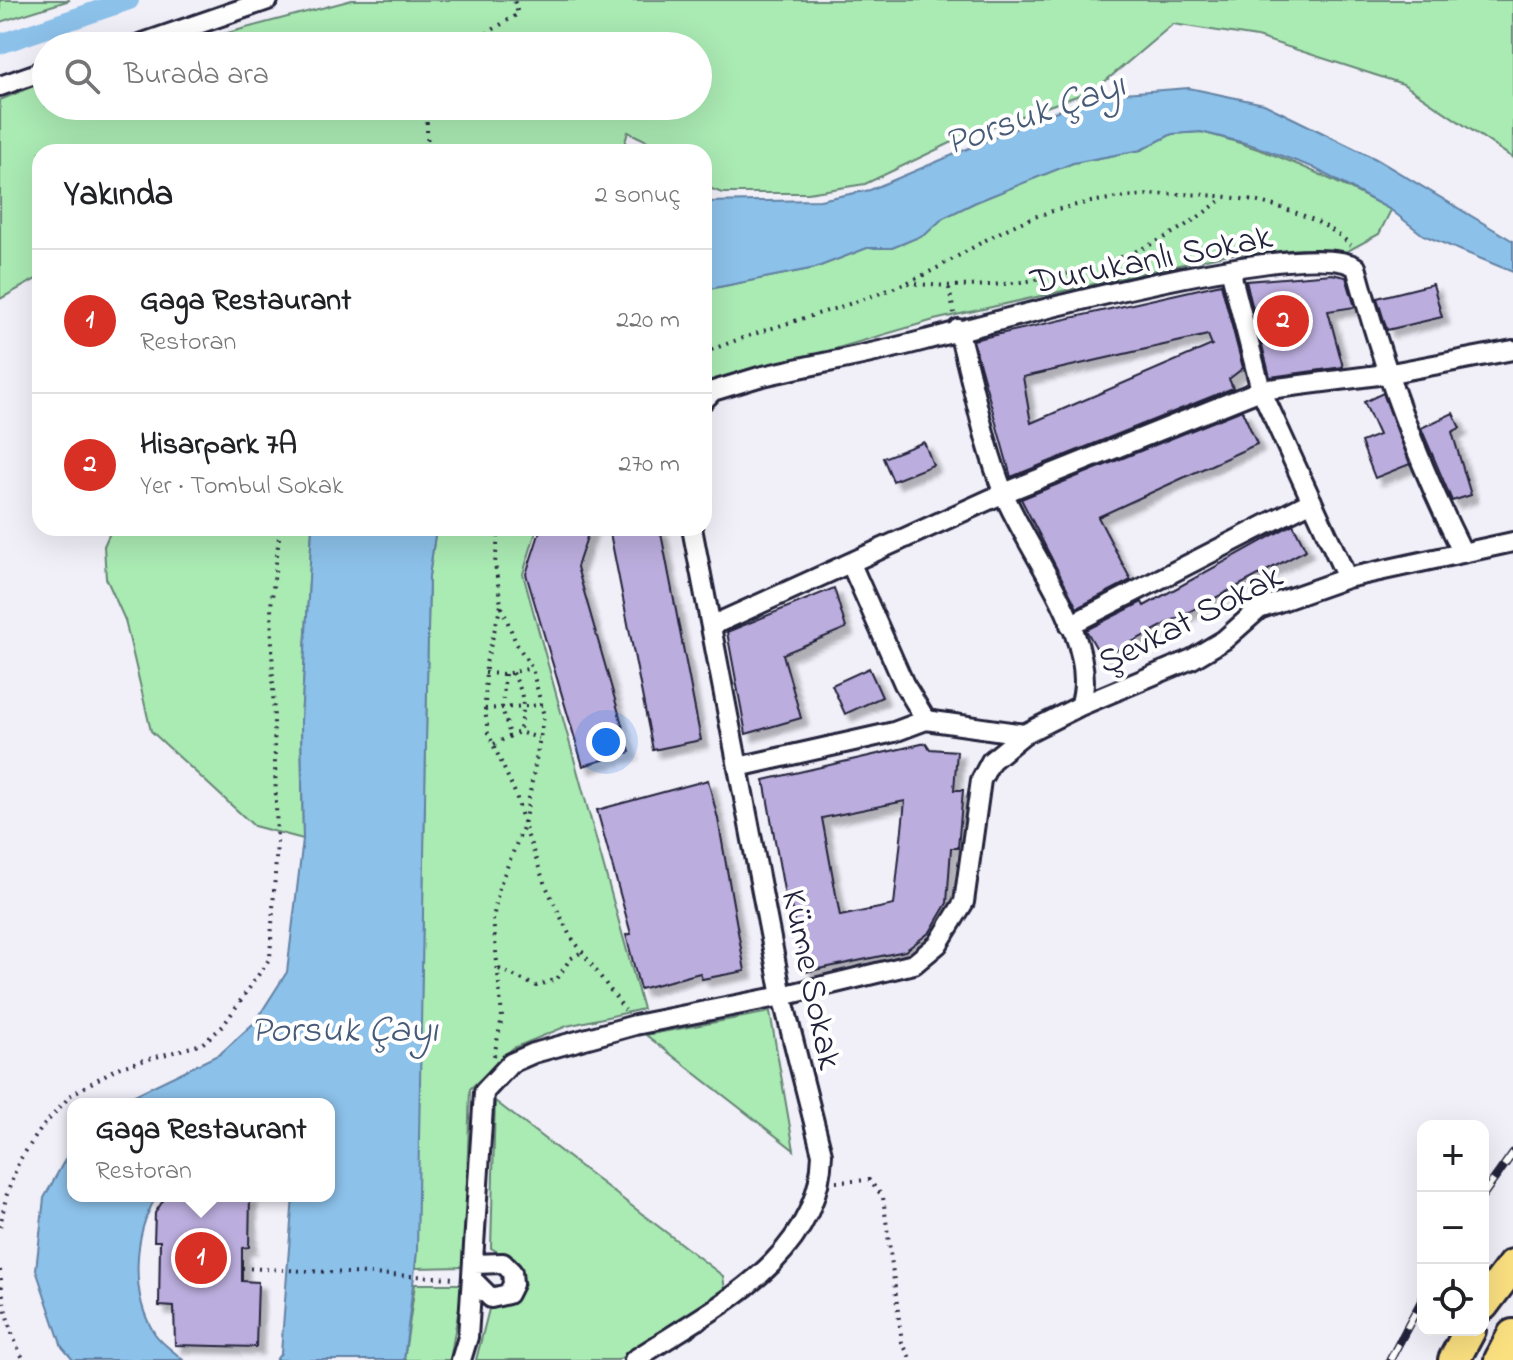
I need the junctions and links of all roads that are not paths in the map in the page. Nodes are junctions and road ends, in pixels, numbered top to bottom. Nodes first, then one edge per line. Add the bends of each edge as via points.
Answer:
1 (268, 0) edge
2 (175, 32) edge
3 (32, 75) edge
4 (0, 86) edge
5 (1230, 269) junction
6 (958, 329) junction
7 (1513, 350) edge
8 (1386, 374) junction
9 (1261, 390) junction
10 (712, 392) edge
11 (1004, 493) junction
12 (1312, 501) junction
13 (694, 536) edge
14 (1513, 542) edge
15 (1462, 551) junction
16 (851, 564) junction
17 (1347, 578) junction
18 (1070, 625) junction
19 (711, 626) junction
20 (1080, 706) junction
21 (926, 720) junction
22 (1024, 734) junction
23 (738, 767) junction
24 (782, 996) junction
25 (1513, 1265) edge
26 (1489, 1297) edge
27 (1513, 1335) edge
28 (1467, 1336) edge
29 (461, 1360) edge
30 (634, 1360) edge
31 (1454, 1360) edge
32 (1500, 1360) edge

1 - 2 street
3 - 4 street
5 - 6 street, Durukanlı Sokak
5 - 8 street, Durukanlı Sokak via 1355,258
5 - 9 street
6 - 10 street
6 - 11 street
7 - 8 street
8 - 9 street
8 - 15 street
9 - 11 street
9 - 12 street
11 - 16 street
11 - 18 street
12 - 17 street
12 - 18 street
13 - 19 street, Küme Sokak
14 - 15 street, Şevkat Sokak
15 - 17 street, Şevkat Sokak
16 - 19 street
16 - 21 street via 904,684
17 - 20 street, Şevkat Sokak via 1259,609 1192,659
18 - 20 street via 1085,662 1087,686
19 - 23 street, Küme Sokak
20 - 22 street, Şevkat Sokak
21 - 22 street
21 - 23 street
22 - 24 street, Şevkat Sokak via 991,761 981,780 964,902 938,944 914,964
23 - 24 street, Küme Sokak
24 - 29 street, Şevkat Sokak via 635,1025 534,1053 495,1078 484,1092 468,1337
24 - 30 street, Küme Sokak via 822,1154 821,1178 800,1231 765,1272
25 - 26 highway
27 - 32 highway
28 - 31 highway

